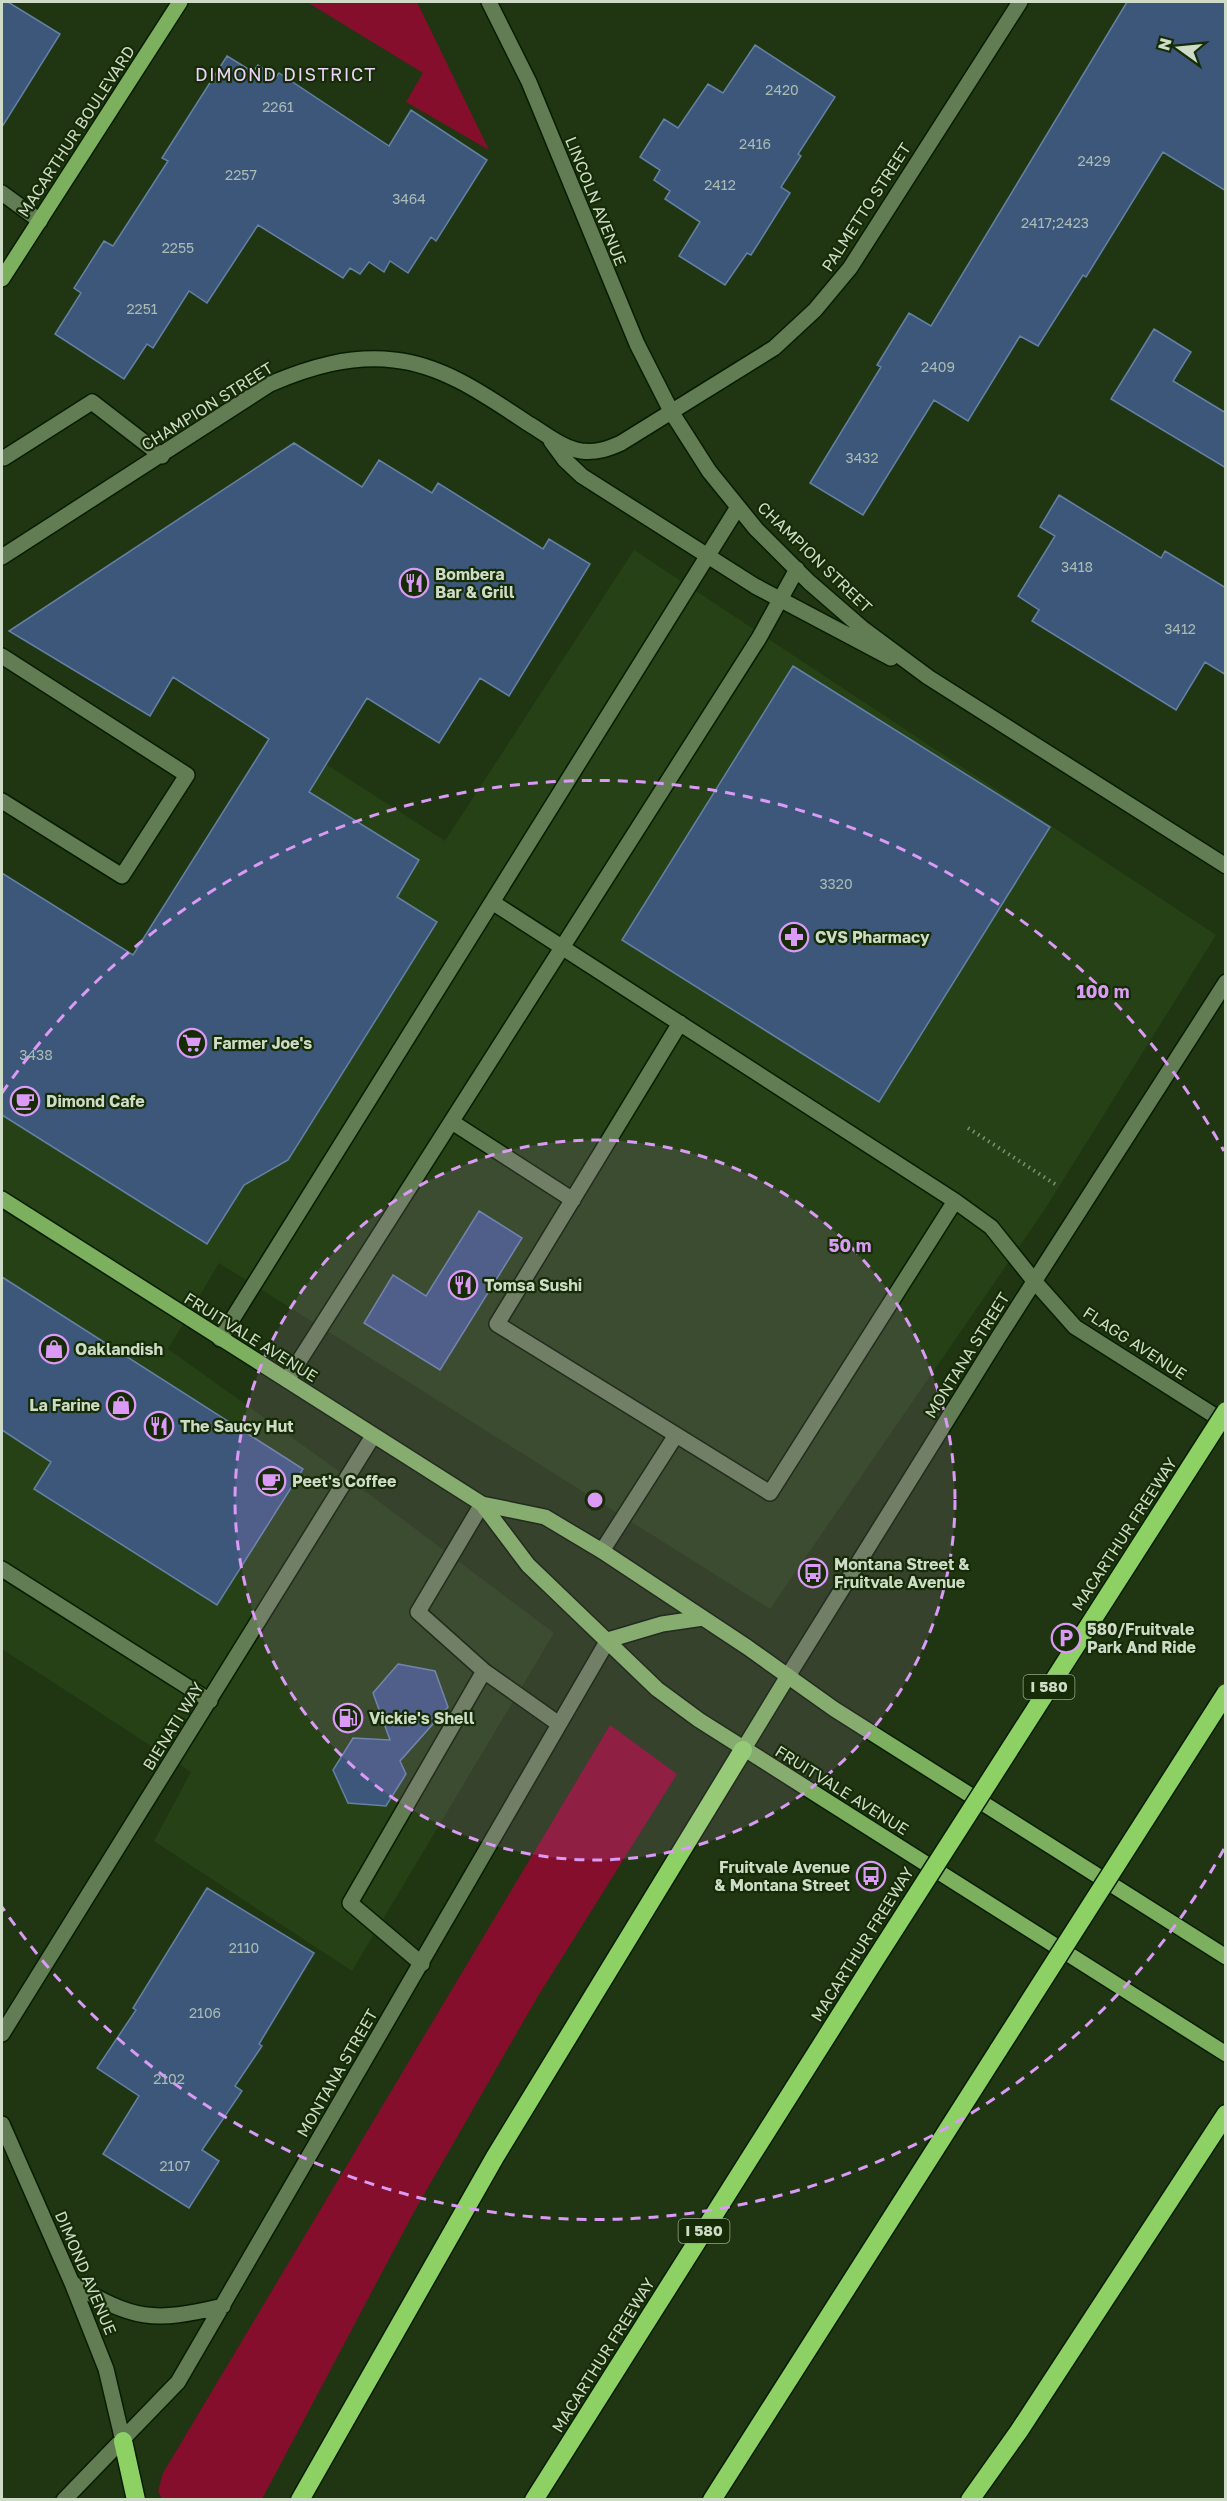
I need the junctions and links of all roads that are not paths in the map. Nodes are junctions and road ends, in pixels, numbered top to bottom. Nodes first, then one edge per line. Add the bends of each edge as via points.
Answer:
1 (180, 2) edge
2 (489, 2) edge
3 (1020, 2) edge
4 (2, 193) edge
5 (39, 220) junction
6 (2, 279) edge
7 (672, 413) junction
8 (546, 434) junction
9 (162, 456) junction
10 (4, 458) dead end
11 (738, 507) junction
12 (707, 556) junction
13 (2, 557) edge
14 (797, 569) junction
15 (780, 600) junction
16 (2, 656) edge
17 (928, 677) junction
18 (2, 801) edge
19 (1226, 866) edge
20 (492, 902) junction
21 (562, 948) junction
22 (1226, 982) edge
23 (680, 1023) junction
24 (452, 1122) junction
25 (2, 1199) edge
26 (573, 1200) junction
27 (955, 1201) junction
28 (1035, 1282) junction
29 (220, 1339) junction
30 (287, 1380) junction
31 (1226, 1411) edge
32 (1226, 1423) edge
33 (676, 1435) junction
34 (373, 1436) junction
35 (482, 1504) junction
36 (602, 1551) junction
37 (2, 1569) edge
38 (703, 1618) junction
39 (608, 1640) junction
40 (484, 1671) junction
41 (788, 1677) junction
42 (1226, 1693) edge
43 (210, 1701) junction
44 (559, 1724) junction
45 (743, 1750) junction
46 (1226, 1957) edge
47 (422, 1964) junction
48 (2, 2034) edge
49 (1226, 2054) edge
50 (1226, 2114) edge
51 (2, 2124) edge
52 (72, 2283) junction
53 (223, 2306) junction
54 (123, 2441) junction
55 (64, 2499) edge
56 (136, 2499) edge
57 (300, 2499) edge
58 (534, 2499) edge
59 (712, 2499) edge
60 (970, 2499) edge

1 - 5 main road, MACARTHUR BOULEVARD
2 - 7 street, LINCOLN AVENUE via 528,82 604,270
3 - 7 street, PALMETTO STREET via 850,268 815,310 774,348
4 - 5 street
5 - 6 main road, MACARTHUR BOULEVARD
7 - 8 street, CHAMPION STREET via 601,452 566,447
7 - 11 street, CHAMPION STREET via 709,471
8 - 9 street, CHAMPION STREET via 480,392 439,372 395,360 353,360 310,367 270,384
8 - 12 street, CHAMPION STREET via 582,476
9 - 10 street via 92,402
9 - 13 street, CHAMPION STREET
11 - 12 street
11 - 14 street, CHAMPION STREET
12 - 15 street, CHAMPION STREET
12 - 20 street
14 - 15 street
14 - 17 street, CHAMPION STREET via 862,628
15 - 17 street, CHAMPION STREET
15 - 21 street
16 - 18 street via 187,775 122,876
17 - 19 street, CHAMPION STREET
20 - 21 street, FLAGG AVENUE
20 - 29 street
21 - 23 street, FLAGG AVENUE
21 - 24 street
22 - 28 street, MONTANA STREET
23 - 26 street
23 - 27 street, FLAGG AVENUE
24 - 26 street
24 - 30 street
25 - 29 main road, FRUITVALE AVENUE
26 - 33 street via 497,1324
27 - 28 street, FLAGG AVENUE via 991,1227
27 - 33 street via 770,1493
28 - 32 street, FLAGG AVENUE via 1075,1327
28 - 41 street, MONTANA STREET
29 - 30 main road, FRUITVALE AVENUE
30 - 34 main road, FRUITVALE AVENUE
31 - 58 highway, MACARTHUR FREEWAY / I 580, bridge
33 - 36 street
34 - 35 main road, FRUITVALE AVENUE
34 - 43 street, BIENATI WAY
35 - 36 main road, FRUITVALE AVENUE via 545,1517
35 - 39 main road, FRUITVALE AVENUE via 528,1565
35 - 40 street via 418,1612
36 - 38 main road, FRUITVALE AVENUE
37 - 43 street
38 - 39 main road via 662,1624
38 - 41 main road, FRUITVALE AVENUE
39 - 44 street, MONTANA STREET
39 - 45 main road, FRUITVALE AVENUE via 657,1689
40 - 44 street
40 - 47 street via 350,1903
41 - 45 main road, MONTANA STREET
41 - 46 main road, FRUITVALE AVENUE
42 - 59 highway, bridge
43 - 48 street, BIENATI WAY
44 - 47 street, MONTANA STREET
45 - 49 main road, FRUITVALE AVENUE
45 - 57 highway via 495,2157
47 - 53 street, MONTANA STREET
50 - 60 highway via 1019,2431
51 - 52 street, DIMOND AVENUE
52 - 53 street via 107,2304 141,2316 183,2316
52 - 54 street, DIMOND AVENUE via 108,2376
53 - 54 street, MONTANA STREET via 178,2382
54 - 55 street, MONTANA STREET
54 - 56 highway

